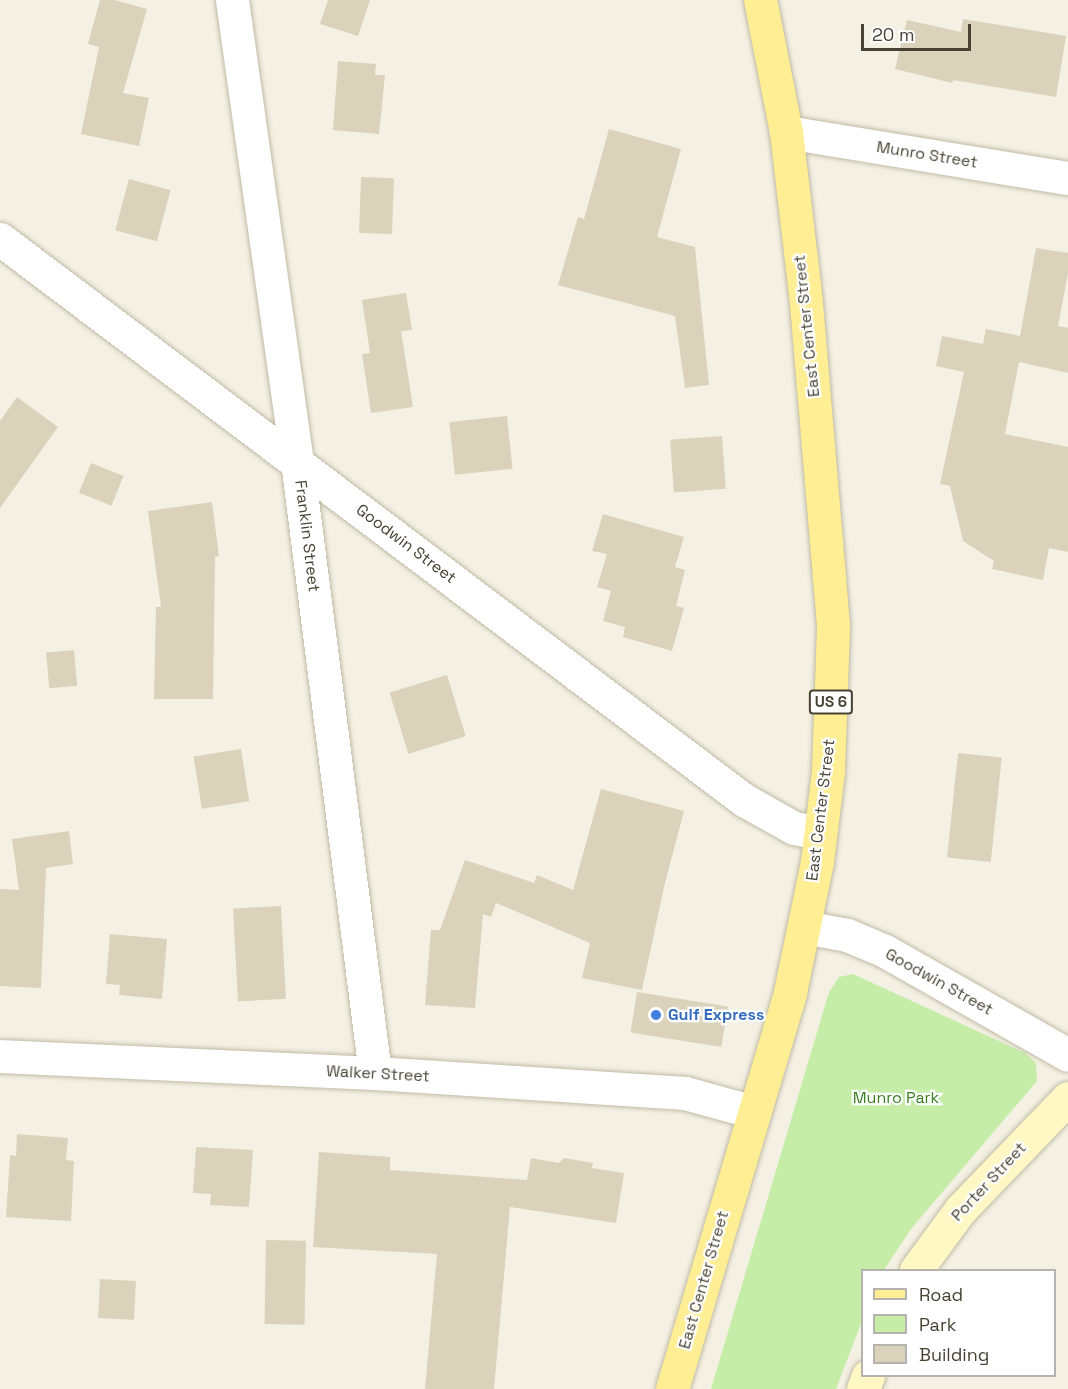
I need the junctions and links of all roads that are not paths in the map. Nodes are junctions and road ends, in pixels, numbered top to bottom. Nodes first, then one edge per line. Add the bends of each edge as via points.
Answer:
1 (232, 0) edge
2 (760, 0) edge
3 (786, 132) junction
4 (1068, 178) edge
5 (0, 239) edge
6 (297, 461) junction
7 (820, 833) junction
8 (804, 927) junction
9 (1068, 1055) edge
10 (0, 1056) edge
11 (375, 1073) junction
12 (1068, 1098) edge
13 (754, 1112) junction
14 (917, 1269) edge
15 (672, 1389) edge

1 - 6 street, Franklin Street
2 - 3 main road, East Center Street / US 6
3 - 4 street, Munro Street
3 - 7 main road, East Center Street / US 6 via 806,302 833,625 828,771
5 - 6 street, Goodwin Street
6 - 7 street, Goodwin Street via 744,800 794,828
6 - 11 street, Franklin Street
7 - 8 main road, East Center Street / US 6
8 - 9 street, Goodwin Street via 847,935 885,951
8 - 13 main road, East Center Street / US 6 via 790,992
10 - 11 street, Walker Street
11 - 13 street, Walker Street via 685,1093
12 - 14 street, Porter Street via 961,1209
13 - 15 main road, East Center Street / US 6

